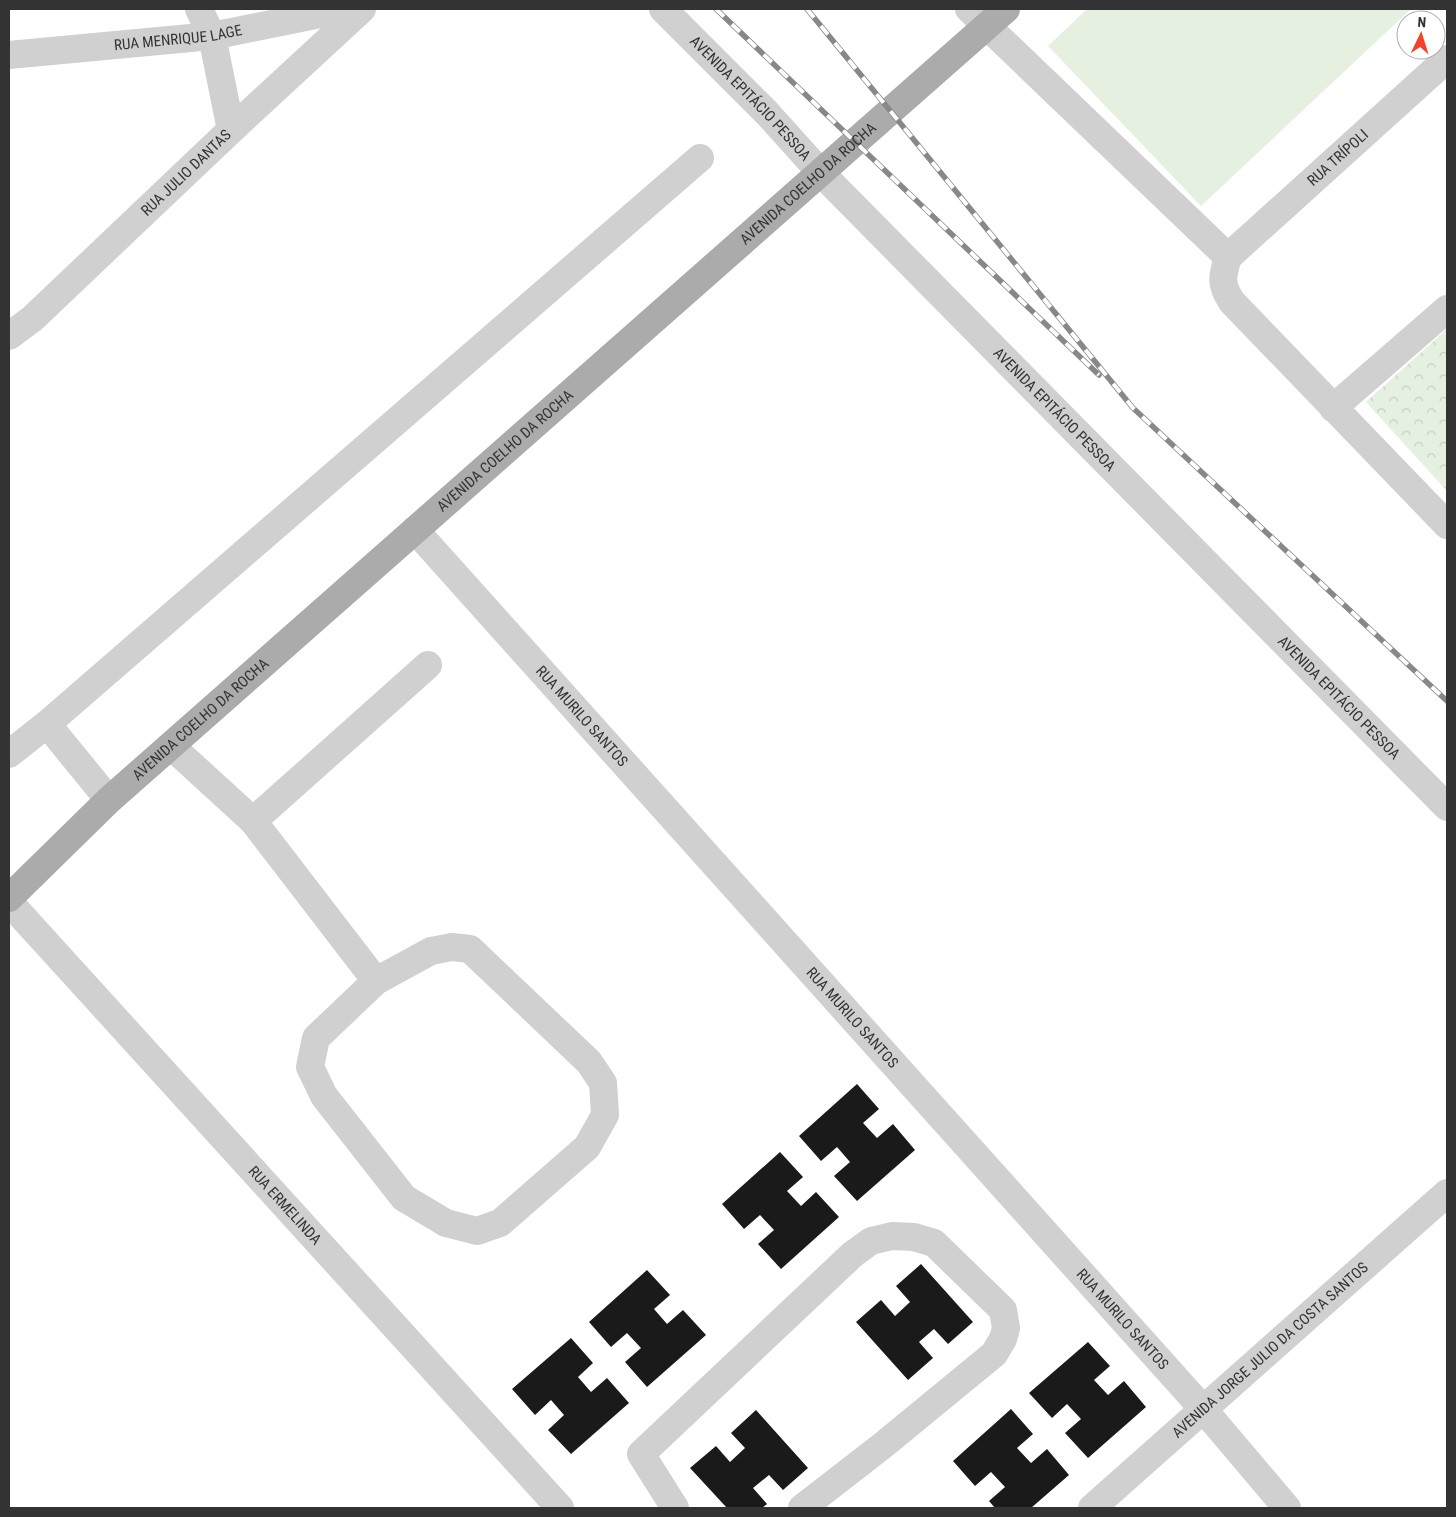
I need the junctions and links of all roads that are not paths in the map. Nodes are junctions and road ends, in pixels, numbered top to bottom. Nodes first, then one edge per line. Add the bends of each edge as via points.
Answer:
1 (199, 9) edge
2 (345, 9) edge
3 (362, 9) edge
4 (663, 9) edge
5 (987, 14) edge
6 (212, 36) junction
7 (9, 55) edge
8 (1447, 59) edge
9 (231, 130) junction
10 (700, 158) dead end
11 (821, 173) junction
12 (1228, 256) junction
13 (1447, 309) edge
14 (9, 336) edge
15 (1333, 408) junction
16 (1447, 525) edge
17 (415, 530) junction
18 (428, 664) dead end
19 (47, 724) junction
20 (171, 746) junction
21 (9, 754) edge
22 (109, 800) junction
23 (1447, 807) edge
24 (253, 821) junction
25 (9, 898) edge
26 (9, 902) edge
27 (376, 981) junction
28 (1447, 1193) edge
29 (1204, 1410) junction
30 (560, 1508) edge
31 (675, 1508) edge
32 (802, 1508) edge
33 (1092, 1508) edge
34 (1287, 1508) edge

1 - 6 street
2 - 6 street, RUA MENRIQUE LAGE
3 - 9 street, RUA JULIO DANTAS
4 - 11 street, AVENIDA EPITÁCIO PESSOA via 767,113
5 - 11 main road, AVENIDA COELHO DA ROCHA
5 - 12 street
6 - 7 street, RUA MENRIQUE LAGE
6 - 9 street
8 - 12 street, RUA TRÍPOLI
9 - 14 street, RUA JULIO DANTAS via 32,319
10 - 19 street
11 - 17 main road, AVENIDA COELHO DA ROCHA
11 - 23 street, AVENIDA EPITÁCIO PESSOA
12 - 15 street via 1222,280 1224,291
13 - 15 street
15 - 16 street
17 - 20 main road, AVENIDA COELHO DA ROCHA
17 - 29 street, RUA MURILO SANTOS
18 - 24 street
19 - 21 street
19 - 22 street
20 - 22 main road, AVENIDA COELHO DA ROCHA
20 - 24 street
22 - 25 main road, AVENIDA COELHO DA ROCHA
24 - 27 street
26 - 30 street, RUA ERMELINDA
27 - 27 street via 316,1038 310,1067 324,1096 404,1198 446,1224 477,1230 500,1224 587,1147 606,1115 603,1083 589,1062 470,949 452,947 431,951
28 - 29 street, AVENIDA JORGE JULIO DA COSTA SANTOS
29 - 33 street, AVENIDA JORGE JULIO DA COSTA SANTOS
29 - 34 street, RUA MURILO SANTOS
31 - 32 street via 641,1454 865,1245 892,1236 914,1237 934,1243 1003,1310 1006,1328 1003,1339 994,1354

